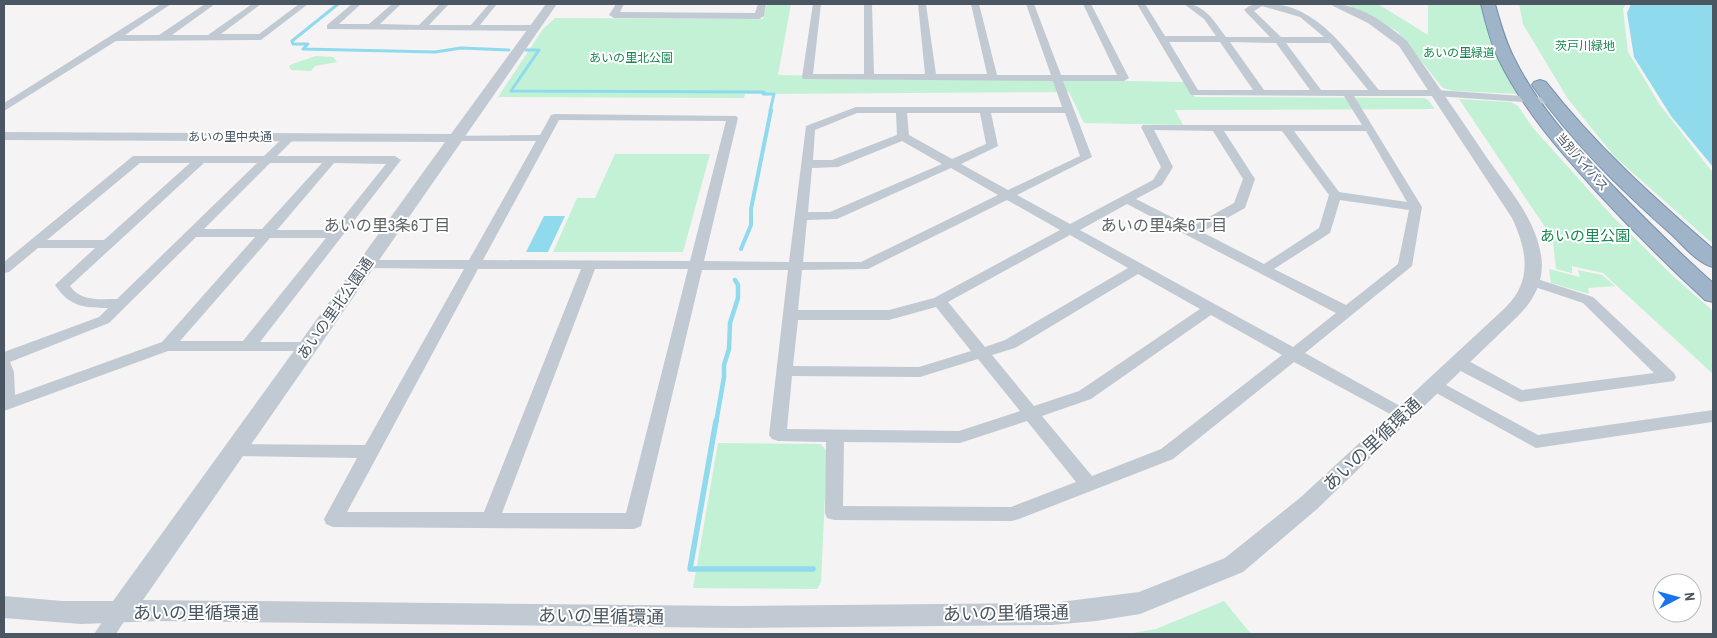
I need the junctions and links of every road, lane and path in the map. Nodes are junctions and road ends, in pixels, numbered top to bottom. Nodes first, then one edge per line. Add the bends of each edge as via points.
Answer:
1 (167, 4) edge
2 (211, 4) edge
3 (257, 4) edge
4 (304, 4) edge
5 (357, 4) edge
6 (397, 4) edge
7 (445, 4) edge
8 (493, 4) edge
9 (550, 4) edge
10 (620, 4) edge
11 (762, 4) edge
12 (816, 4) edge
13 (868, 4) edge
14 (922, 4) edge
15 (975, 4) edge
16 (1030, 4) edge
17 (1087, 4) edge
18 (1140, 4) edge
19 (1188, 4) edge
20 (1259, 4) edge
21 (1264, 4) edge
22 (1337, 4) edge
23 (1488, 4) edge
24 (1504, 4) edge
25 (372, 27) junction
26 (422, 28) junction
27 (473, 28) junction
28 (533, 28) junction
29 (211, 37) junction
30 (114, 38) junction
31 (161, 38) junction
32 (1162, 39) junction
33 (1223, 39) junction
34 (1278, 39) junction
35 (1334, 40) junction
36 (870, 78) junction
37 (931, 78) junction
38 (993, 78) junction
39 (1058, 78) junction
40 (1261, 93) junction
41 (1318, 93) junction
42 (1346, 93) junction
43 (1376, 93) junction
44 (1436, 93) junction
45 (1531, 100) junction
46 (1552, 101) junction
47 (4, 108) edge
48 (901, 110) junction
49 (985, 110) junction
50 (1069, 110) junction
51 (1216, 127) junction
52 (1286, 128) junction
53 (1370, 128) junction
54 (4, 136) edge
55 (290, 137) junction
56 (903, 137) junction
57 (456, 138) junction
58 (544, 138) junction
59 (201, 159) junction
60 (266, 159) junction
61 (331, 160) junction
62 (806, 164) junction
63 (952, 164) junction
64 (1008, 195) junction
65 (1335, 195) junction
66 (1126, 199) junction
67 (1416, 207) junction
68 (800, 216) junction
69 (1070, 230) junction
70 (192, 233) junction
71 (1191, 233) junction
72 (265, 234) junction
73 (337, 234) junction
74 (33, 244) junction
75 (106, 244) junction
76 (1713, 260) edge
77 (367, 264) junction
78 (473, 264) junction
79 (590, 265) junction
80 (696, 265) junction
81 (795, 266) junction
82 (1139, 267) junction
83 (4, 269) edge
84 (1264, 270) junction
85 (1531, 281) junction
86 (1713, 295) edge
87 (938, 301) junction
88 (122, 303) junction
89 (1211, 308) junction
90 (1347, 312) junction
91 (790, 316) junction
92 (167, 346) junction
93 (248, 346) junction
94 (308, 347) junction
95 (981, 353) junction
96 (1293, 354) junction
97 (4, 358) edge
98 (1459, 363) junction
99 (4, 365) edge
100 (784, 371) junction
101 (1435, 385) junction
102 (5, 404) edge
103 (1030, 413) junction
104 (1403, 415) junction
105 (1713, 416) edge
106 (835, 436) junction
107 (235, 450) junction
108 (370, 452) junction
109 (1088, 483) junction
110 (490, 520) junction
111 (4, 607) edge
112 (120, 612) junction
113 (774, 626) edge
114 (104, 634) edge

1 - 30 street
2 - 31 street
3 - 29 street
4 - 29 street via 261,37
5 - 25 street via 330,27
6 - 25 street
7 - 26 street
8 - 27 street
9 - 28 street, あいの里北公園通
10 - 11 street via 614,16 759,16
12 - 36 street via 807,78
13 - 36 street
14 - 37 street
15 - 38 street
16 - 39 street
17 - 39 street via 1124,78
18 - 32 street
19 - 33 street via 1207,17
20 - 34 street via 1248,10
21 - 35 street via 1303,15
22 - 44 street, あいの里循環通 via 1360,13 1403,44
23 - 45 highway, 当別バイパス via 1502,49
24 - 46 highway, 当別バイパス via 1520,50 1532,74
25 - 26 street
26 - 27 street
27 - 28 street
28 - 57 street, あいの里北公園通
29 - 31 street
30 - 31 street
30 - 47 street
32 - 33 street
32 - 40 street via 1195,93
33 - 34 street
33 - 40 street
34 - 35 street
34 - 41 street
35 - 43 street
36 - 37 street
37 - 38 street
38 - 39 street
39 - 50 street
40 - 41 street
41 - 42 street
42 - 43 street
42 - 53 street
43 - 44 street
44 - 45 street
44 - 85 street, あいの里循環通 via 1520,218 1530,238 1534,257
45 - 46 street
45 - 86 highway, 当別バイパス via 1567,148 1627,212
46 - 76 highway, 当別バイパス via 1622,179
48 - 49 street
48 - 56 street
48 - 62 street via 856,110 810,128
49 - 50 street
49 - 63 street via 992,146
50 - 64 street via 1086,157
51 - 52 street
51 - 66 street via 1146,127 1167,167 1158,182
51 - 71 street via 1249,179 1240,205
52 - 53 street
52 - 65 street
53 - 67 street
54 - 55 street, あいの里中央通
55 - 57 street, あいの里中央通
55 - 60 street
56 - 62 street via 834,164
56 - 63 street
57 - 58 street
57 - 77 street, あいの里北公園通
58 - 78 street
58 - 80 street via 555,117 732,118
59 - 60 street
59 - 74 street via 137,159
59 - 75 street
60 - 61 street
60 - 70 street
61 - 72 street
61 - 73 street via 395,160
62 - 68 street
63 - 64 street
63 - 68 street via 832,216
64 - 69 street
64 - 81 street via 863,266
65 - 67 street
65 - 84 street via 1325,230
66 - 69 street
66 - 71 street
67 - 90 street via 1405,266
68 - 81 street
69 - 82 street
69 - 87 street
70 - 72 street
70 - 88 street
71 - 84 street
72 - 73 street
72 - 92 street
73 - 93 street
74 - 75 street
74 - 83 street
75 - 88 street via 62,285 80,302
77 - 78 street
77 - 94 street, あいの里北公園通
78 - 79 street
78 - 108 street
79 - 80 street
79 - 110 street
80 - 81 street
80 - 110 street via 634,521
81 - 91 street
82 - 89 street
82 - 95 street via 1010,344
84 - 90 street
85 - 98 street, あいの里循環通 via 1527,294
85 - 98 street via 1588,300 1668,377 1520,396
87 - 91 street via 890,315
87 - 95 street
88 - 97 street via 96,325
89 - 96 street
89 - 103 street via 1085,395
90 - 96 street
91 - 100 street
92 - 93 street
92 - 102 street
93 - 94 street
94 - 107 street, あいの里北公園通
95 - 100 street via 920,372
95 - 103 street
96 - 104 street
96 - 109 street via 1166,454
98 - 101 street, あいの里循環通
99 - 102 street
100 - 106 street via 778,435
101 - 104 street, あいの里循環通
101 - 105 street via 1536,442
103 - 106 street via 960,437
103 - 109 street
104 - 113 street, あいの里循環通 via 1309,503 1234,565 1140,603 1052,614
106 - 109 street via 834,513 1012,514
107 - 108 street
107 - 112 street, あいの里北公園通
108 - 110 street via 334,519
111 - 112 street, あいの里循環通
112 - 113 street, あいの里循環通 via 159,610
112 - 114 street

